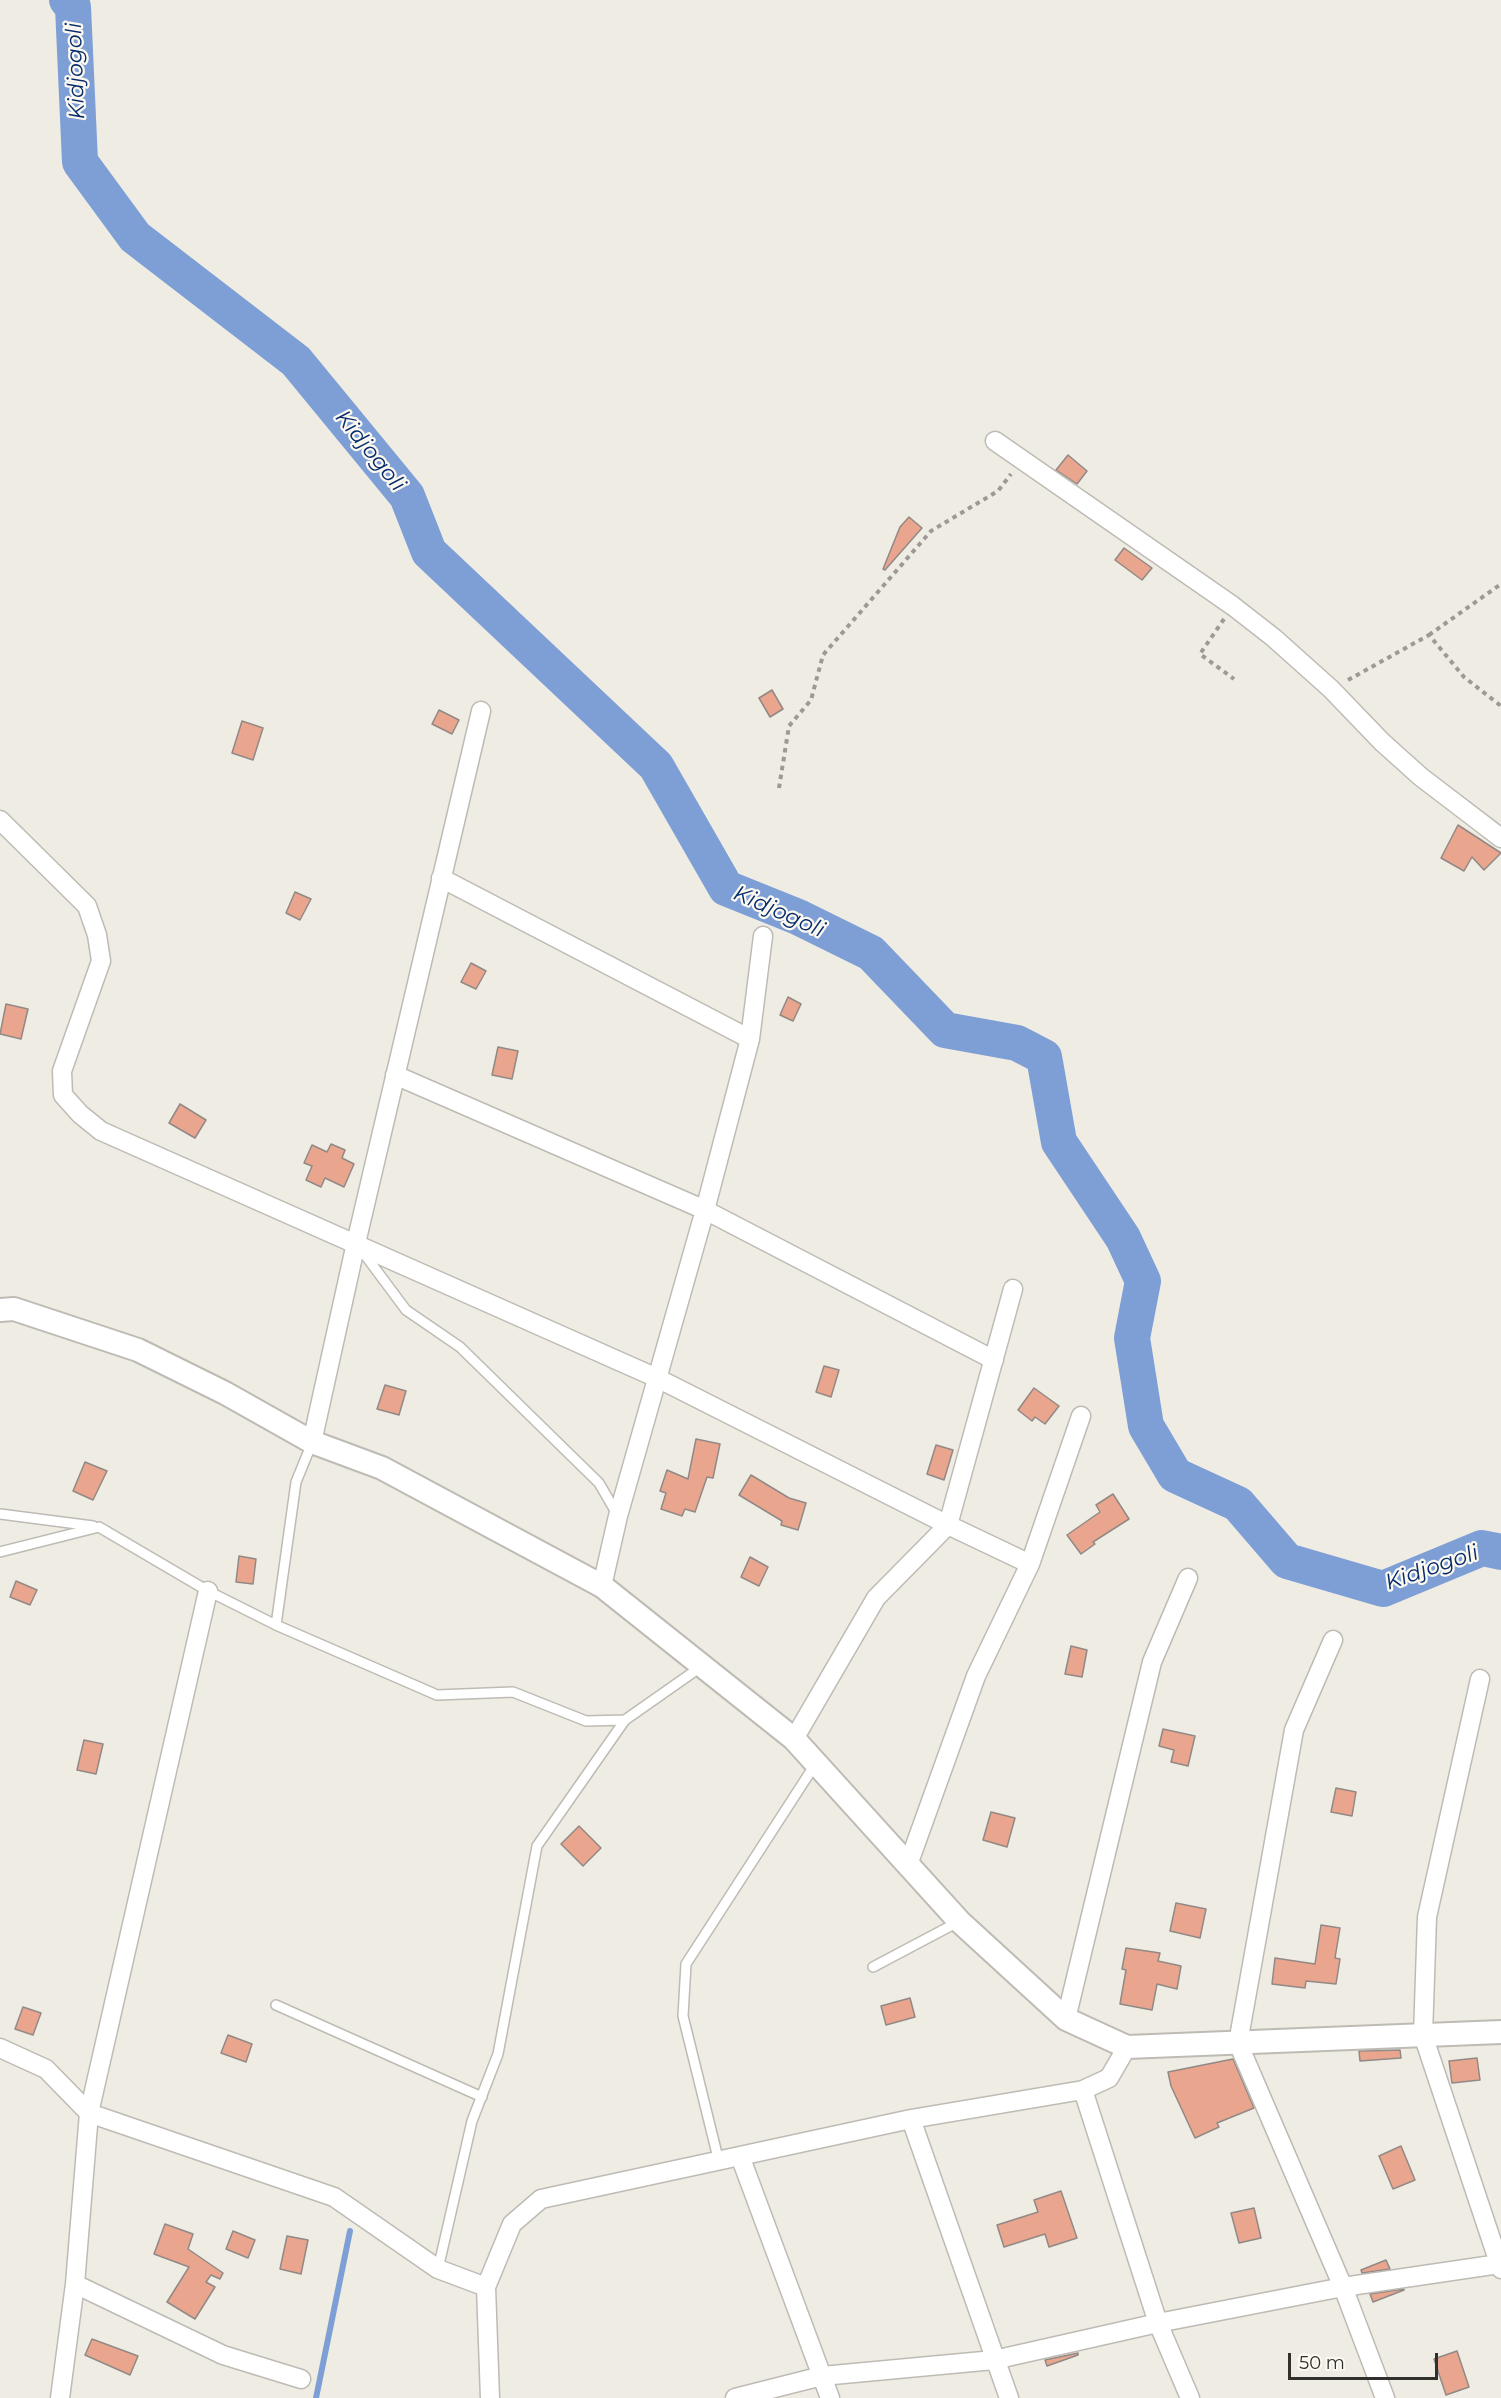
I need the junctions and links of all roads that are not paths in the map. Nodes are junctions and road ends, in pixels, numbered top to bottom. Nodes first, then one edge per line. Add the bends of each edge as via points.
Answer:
1 (995, 441) dead end
2 (481, 711) dead end
3 (0, 820) edge
4 (1501, 838) edge
5 (441, 878) junction
6 (764, 936) dead end
7 (750, 1039) junction
8 (395, 1075) junction
9 (705, 1210) junction
10 (356, 1243) junction
11 (1013, 1289) dead end
12 (0, 1310) edge
13 (994, 1360) junction
14 (657, 1378) junction
15 (1081, 1416) dead end
16 (312, 1442) junction
17 (0, 1514) edge
18 (618, 1516) junction
19 (948, 1525) junction
20 (99, 1527) junction
21 (0, 1552) edge
22 (1030, 1564) junction
23 (1188, 1578) dead end
24 (602, 1587) junction
25 (208, 1591) junction
26 (276, 1625) junction
27 (1333, 1640) dead end
28 (702, 1666) junction
29 (1480, 1679) dead end
30 (625, 1720) junction
31 (794, 1739) junction
32 (816, 1763) junction
33 (908, 1865) junction
34 (959, 1922) junction
35 (873, 1967) dead end
36 (276, 2004) dead end
37 (1066, 2019) junction
38 (1501, 2032) edge
39 (1423, 2035) junction
40 (1238, 2043) junction
41 (1127, 2047) junction
42 (0, 2048) edge
43 (1083, 2090) junction
44 (482, 2097) junction
45 (89, 2113) junction
46 (910, 2119) junction
47 (740, 2156) junction
48 (719, 2162) junction
49 (1500, 2266) edge
50 (438, 2269) junction
51 (75, 2284) junction
52 (486, 2287) junction
53 (1343, 2287) junction
54 (1158, 2323) junction
55 (994, 2361) junction
56 (822, 2376) junction
57 (301, 2379) dead end
58 (60, 2398) edge
59 (490, 2398) edge
60 (735, 2398) edge
61 (830, 2398) edge
62 (1009, 2398) edge
63 (1190, 2398) edge
64 (1385, 2398) edge

1 - 4 street via 1274,638 1421,777
2 - 5 street
3 - 10 street via 87,906 97,935 101,961 62,1071 63,1095 101,1131
5 - 7 street
5 - 8 street
6 - 7 street
7 - 9 street
8 - 9 street
8 - 10 street
9 - 13 street
9 - 14 street
10 - 14 street
10 - 16 street
10 - 18 lane via 406,1310 468,1355 599,1483
11 - 13 street
12 - 16 street via 14,1309 138,1350
13 - 19 street
14 - 18 street
14 - 19 street
15 - 22 street
16 - 24 street via 382,1468
16 - 26 lane via 296,1482
17 - 20 lane
18 - 24 street
19 - 22 street
19 - 31 street via 876,1598
20 - 21 lane
20 - 25 lane
22 - 33 street via 976,1676
23 - 37 street via 1152,1662
24 - 28 street
25 - 26 lane
25 - 45 street
26 - 30 lane via 437,1695 513,1692 586,1721
27 - 40 street via 1294,1730
28 - 30 lane
28 - 31 street
29 - 39 street via 1427,1917
30 - 44 lane via 537,1846 498,2054
31 - 32 street
32 - 33 street
32 - 48 lane via 686,1964 683,2016
33 - 34 street
34 - 35 lane
34 - 37 street
36 - 44 lane
37 - 41 street
38 - 39 street
39 - 40 street
39 - 49 street
40 - 41 street
40 - 53 street
41 - 43 street via 1109,2078
42 - 45 street via 46,2069
43 - 46 street
43 - 54 street
44 - 50 lane via 472,2121
45 - 50 street via 334,2197
45 - 51 street
46 - 47 street
46 - 55 street
47 - 48 street
47 - 56 street
48 - 52 street via 542,2199 512,2224
49 - 53 street
50 - 52 street
51 - 57 street via 223,2355
51 - 58 street
52 - 59 street
53 - 54 street
53 - 64 street
54 - 55 street
54 - 63 street
55 - 56 street
55 - 62 street
56 - 60 street
56 - 61 street

